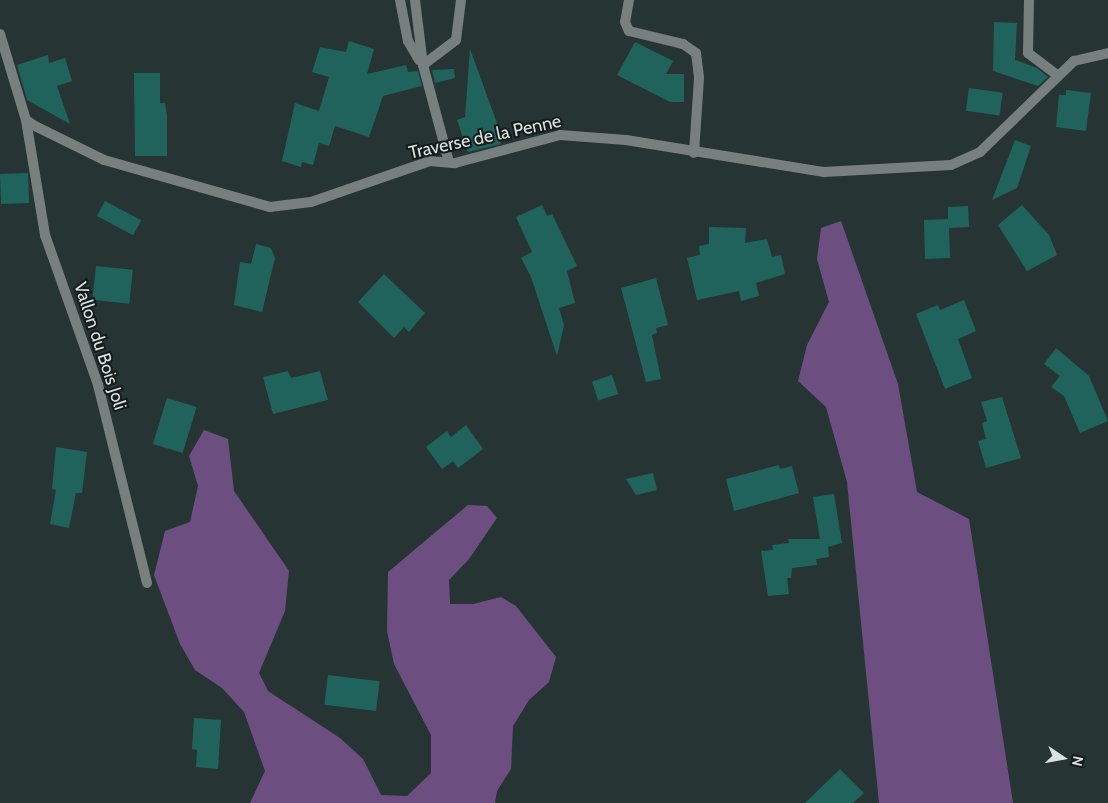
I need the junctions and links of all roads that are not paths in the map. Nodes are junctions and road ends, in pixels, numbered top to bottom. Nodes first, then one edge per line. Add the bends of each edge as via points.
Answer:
1 (400, 0) edge
2 (415, 0) edge
3 (461, 0) edge
4 (629, 0) edge
5 (1029, 0) edge
6 (0, 34) edge
7 (1108, 53) edge
8 (422, 65) junction
9 (1057, 75) junction
10 (26, 120) junction
11 (694, 153) junction
12 (449, 162) junction
13 (147, 583) dead end

1 - 8 street via 408,41
2 - 8 street
3 - 8 street via 456,40
4 - 11 street via 625,22 629,31 683,44 696,53 699,78
5 - 9 street via 1028,53
6 - 10 street
7 - 9 street, Traverse de la Penne via 1074,60
8 - 12 street
9 - 11 street, Traverse de la Penne via 980,152 951,165 824,172
10 - 12 street, Traverse de la Penne via 104,160 270,206 311,202 430,161
10 - 13 street, Vallon du Bois Joli via 45,235 98,385
11 - 12 street, Traverse de la Penne via 626,140 560,135

